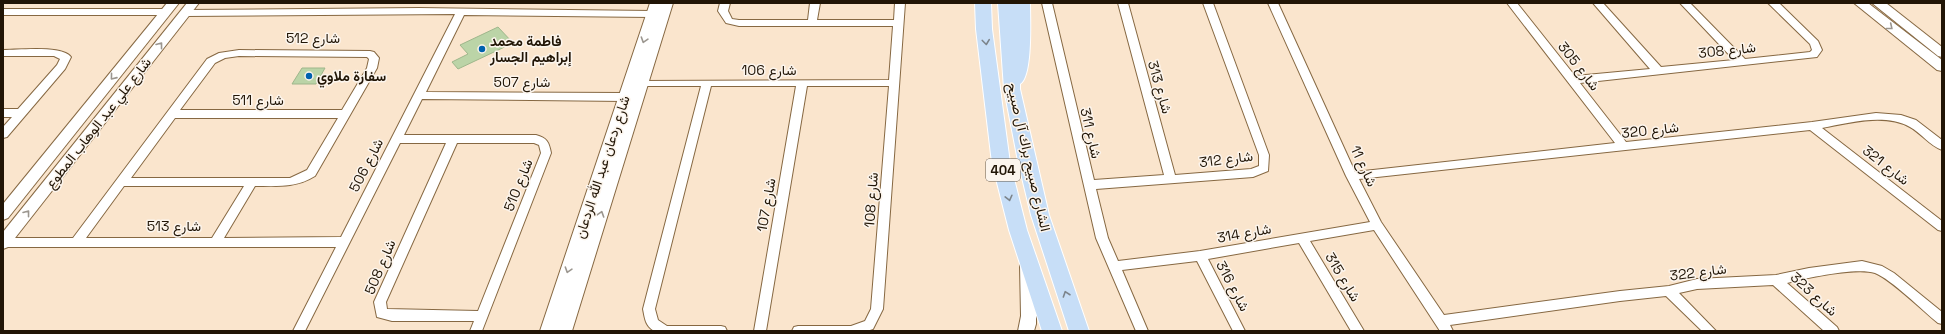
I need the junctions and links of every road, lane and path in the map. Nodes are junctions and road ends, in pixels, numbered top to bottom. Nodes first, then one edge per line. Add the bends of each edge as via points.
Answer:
1 (122, 3) edge
2 (247, 3) edge
3 (598, 3) edge
4 (667, 3) edge
5 (725, 3) edge
6 (815, 3) edge
7 (900, 3) edge
8 (983, 3) edge
9 (1006, 3) edge
10 (1022, 3) edge
11 (1047, 3) edge
12 (1123, 3) edge
13 (1208, 3) edge
14 (1273, 3) edge
15 (1512, 3) edge
16 (1598, 3) edge
17 (1685, 3) edge
18 (1773, 3) edge
19 (1860, 3) edge
20 (1878, 3) edge
21 (421, 7) edge
22 (169, 8) edge
23 (189, 8) edge
24 (654, 9) edge
25 (3, 12) edge
26 (115, 12) junction
27 (461, 12) junction
28 (239, 13) junction
29 (594, 13) junction
30 (812, 23) junction
31 (898, 23) junction
32 (1942, 52) edge
33 (3, 53) edge
34 (1743, 63) junction
35 (1942, 67) edge
36 (1658, 71) junction
37 (1573, 80) junction
38 (642, 83) junction
39 (894, 83) junction
40 (707, 84) junction
41 (802, 84) junction
42 (1012, 89) junction
43 (419, 96) junction
44 (625, 97) junction
45 (3, 113) edge
46 (21, 113) junction
47 (172, 114) junction
48 (344, 114) junction
49 (1812, 126) junction
50 (3, 134) edge
51 (396, 139) junction
52 (453, 140) junction
53 (1942, 146) edge
54 (1624, 147) junction
55 (1352, 176) junction
56 (606, 177) junction
57 (1171, 178) junction
58 (122, 182) junction
59 (252, 182) junction
60 (1090, 185) junction
61 (3, 214) edge
62 (1377, 225) junction
63 (1942, 227) edge
64 (1302, 238) junction
65 (216, 241) junction
66 (585, 241) junction
67 (77, 242) junction
68 (344, 242) junction
69 (3, 243) edge
70 (1200, 256) junction
71 (1029, 259) junction
72 (1116, 266) junction
73 (1776, 280) junction
74 (1668, 291) junction
75 (482, 316) junction
76 (1942, 319) edge
77 (1444, 326) edge
78 (299, 331) edge
79 (476, 331) edge
80 (548, 331) edge
81 (564, 331) edge
82 (721, 331) edge
83 (760, 331) edge
84 (798, 331) edge
85 (1026, 331) edge
86 (1052, 331) edge
87 (1079, 331) edge
88 (1142, 331) edge
89 (1239, 331) edge
90 (1358, 331) edge
91 (1710, 331) edge
92 (1833, 331) edge

1 - 26 street
2 - 28 street
3 - 29 street
4 - 38 street, شارع ردعان عبد الله الردعان
5 - 30 street via 723,11 729,21
6 - 30 street
7 - 31 street, شارع 108
8 -> 71 main road, الشارع صبيح براك آل صبيح / 404 via 1001,163 1018,230
9 - 42 main road, الشارع صبيح براك آل صبيح / 404
10 - 42 main road via 1022,57
11 - 60 street, شارع 311
12 - 57 street, شارع 313
13 - 57 street, شارع 312 via 1264,154 1264,168 1253,173
14 - 55 street, شارع 11
15 - 37 street, شارع 305
16 - 36 street
17 - 34 street
18 - 34 street, شارع 308 via 1815,43 1817,50 1813,55
19 -> 35 street
20 - 32 street
21 - 27 street
21 - 28 street
22 - 26 street
22 -> 61 street, شارع علي عبد الوهاب المطوع
23 - 28 street
69 -> 23 street, شارع علي عبد الوهاب المطوع
24 - 29 street
24 -> 44 street, شارع ردعان عبد الله الردعان
25 - 26 street
27 - 29 street
27 - 43 street, شارع 506
30 - 31 street
31 - 39 street, شارع 108
33 - 46 street via 55,53 66,57 61,67
34 - 36 street, شارع 308
36 - 37 street, شارع 308
37 - 54 street, شارع 305
38 - 40 street, شارع 106
38 - 56 street, شارع ردعان عبد الله الردعان
39 - 41 street, شارع 106
39 - 84 street, شارع 108 via 877,309 869,325 851,331
40 - 41 street, شارع 106
40 - 82 street via 649,310 652,323 660,329
41 - 83 street, شارع 107
87 -> 42 main road, الشارع صبيح براك آل صبيح / 404 via 1040,215
43 - 44 street, شارع 507
43 - 51 street, شارع 506
44 - 56 street, شارع ردعان عبد الله الردعان
45 - 46 street
46 - 50 street
47 - 48 street, شارع 511
47 - 48 street, شارع 512 via 211,61 223,55 370,54 374,58 372,68
47 - 58 street, شارع 512
48 - 59 street, شارع 512 via 311,173 290,182
49 - 53 street, شارع 320 via 1882,116 1897,117 1913,124
49 - 54 street, شارع 320
49 - 63 street, شارع 321
51 - 52 street, شارع 510
51 - 68 street, شارع 506
52 - 75 street, شارع 510 via 536,139 544,143 546,153
52 - 75 street, شارع 508 via 380,302 381,313 392,316
54 - 55 street, شارع 320
55 - 62 street, شارع 11
56 - 66 street, شارع ردعان عبد الله الردعان
57 - 60 street, شارع 312
58 - 59 street, شارع 512
58 - 67 street, شارع 512
59 - 65 street
60 - 72 street, شارع 311 via 1102,238
62 - 64 street, شارع 314
62 - 77 street, شارع 11
64 - 70 street, شارع 314
64 - 90 street, شارع 315
65 - 67 street, شارع 513
65 - 68 street, شارع 513
66 -> 80 street, شارع ردعان عبد الله الردعان
66 - 81 street, شارع ردعان عبد الله الردعان
67 - 69 street, شارع 513
68 - 78 street, شارع 506
70 - 72 street, شارع 314
70 - 89 street, شارع 316
71 - 85 street via 1029,317
71 - 86 main road, الشارع صبيح براك آل صبيح / 404
72 - 88 street
73 - 74 street, شارع 322 via 1697,284
73 - 76 street, شارع 322 via 1842,267 1862,266 1878,269
73 - 92 street, شارع 323
74 - 77 street, شارع 322 via 1613,297
74 - 91 street
75 - 79 street, شارع 510

